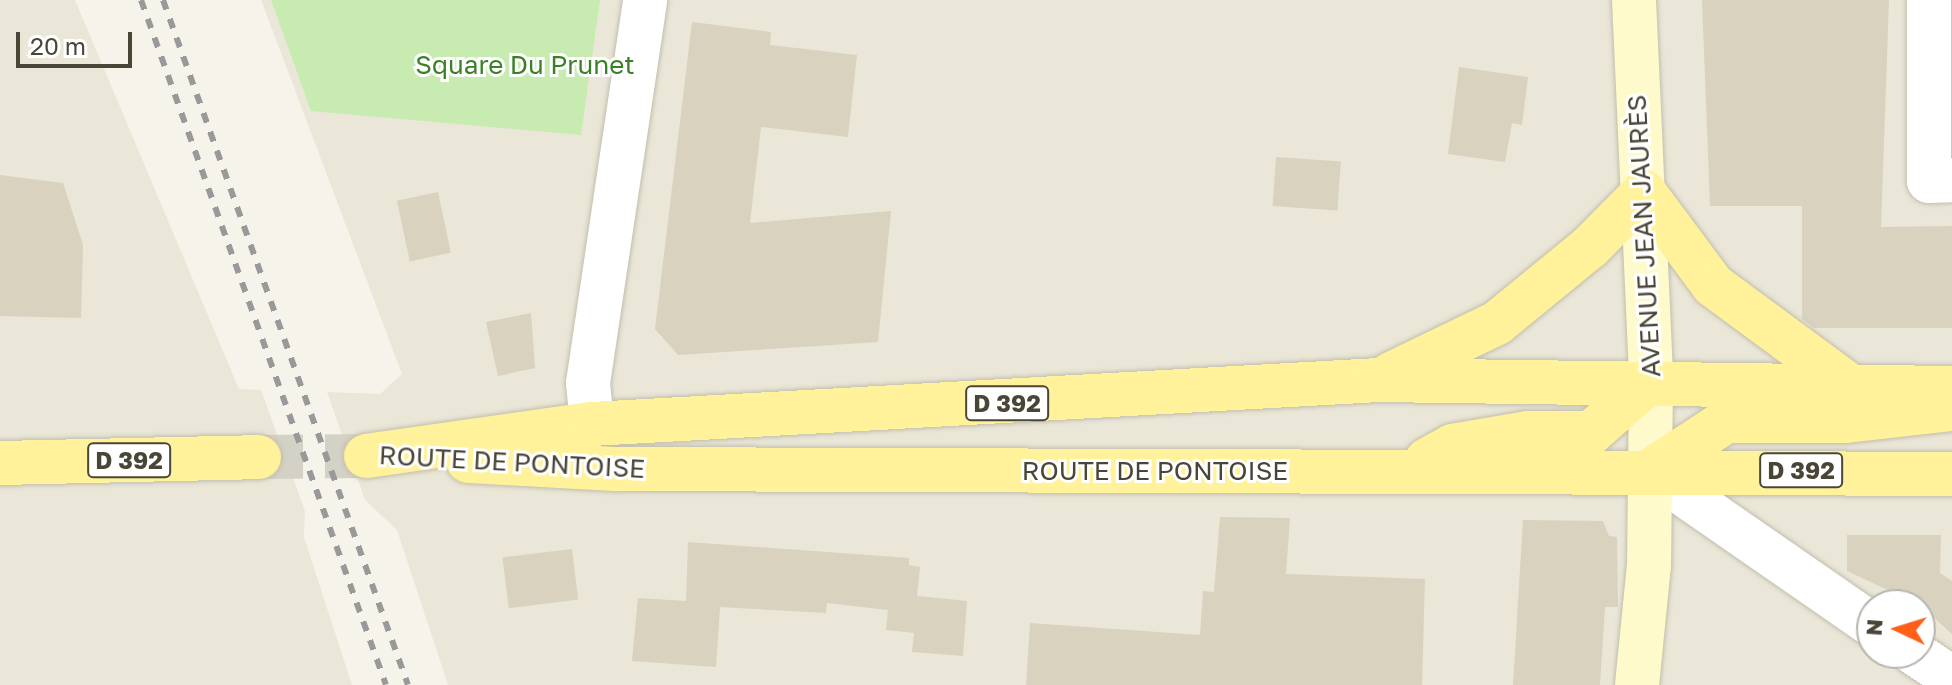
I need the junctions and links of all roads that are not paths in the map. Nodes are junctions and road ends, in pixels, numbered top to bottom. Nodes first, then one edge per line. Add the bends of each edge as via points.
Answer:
1 (645, 0) edge
2 (1634, 0) edge
3 (1929, 0) edge
4 (1952, 180) edge
5 (1644, 192) junction
6 (1378, 380) junction
7 (1651, 380) junction
8 (1846, 383) junction
9 (1952, 388) edge
10 (1952, 409) edge
11 (592, 424) junction
12 (259, 457) tunnel mouth
13 (0, 463) edge
14 (1405, 471) junction
15 (1650, 471) junction
16 (1952, 474) edge
17 (1856, 614) edge
18 (1637, 685) edge

1 - 11 street via 588,383
2 - 5 main road, AVENUE JEAN JAURÈS
3 - 4 street via 1929,181
5 - 6 main road via 1590,247 1497,323
5 - 7 main road, AVENUE JEAN JAURÈS
5 - 8 main road via 1713,285
6 - 7 main road, ROUTE DE PONTOISE / D 392
6 - 11 main road, ROUTE DE PONTOISE / D 392
7 - 8 main road, D 392
7 - 14 main road via 1591,433 1528,433 1452,446
7 - 15 main road, AVENUE JEAN JAURÈS
8 - 9 main road, D 392
10 - 15 main road via 1846,421 1726,421
11 - 14 main road, ROUTE DE PONTOISE / D 392 via 366,456 616,469
12 - 13 main road, D 392
14 - 15 main road, ROUTE DE PONTOISE / D 392
15 - 16 main road, D 392
15 - 17 street
15 - 18 main road, AVENUE JEAN JAURÈS

